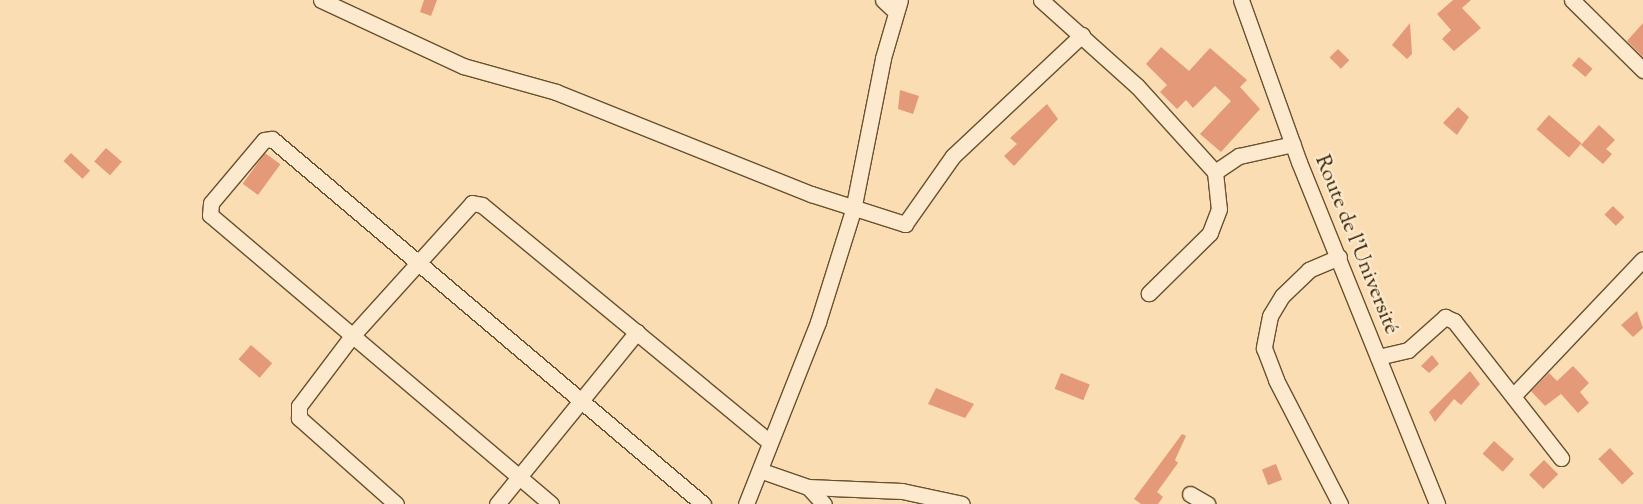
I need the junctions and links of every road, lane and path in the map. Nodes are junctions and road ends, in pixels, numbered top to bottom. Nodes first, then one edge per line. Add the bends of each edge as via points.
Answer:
1 (321, 0) edge
2 (882, 0) edge
3 (1041, 0) edge
4 (1241, 0) edge
5 (1572, 0) edge
6 (898, 5) edge
7 (1082, 35) junction
8 (1643, 70) edge
9 (1293, 144) junction
10 (1215, 172) junction
11 (853, 210) junction
12 (1339, 257) junction
13 (1643, 259) edge
14 (416, 261) junction
15 (1149, 293) dead end
16 (637, 332) junction
17 (352, 336) junction
18 (1378, 357) junction
19 (1514, 395) junction
20 (580, 400) junction
21 (769, 442) junction
22 (1561, 458) dead end
23 (762, 471) junction
24 (519, 476) junction
25 (808, 487) junction
26 (1190, 494) dead end
27 (396, 504) edge
28 (497, 504) edge
29 (551, 504) edge
30 (703, 504) edge
31 (746, 504) edge
32 (824, 504) edge
33 (962, 504) edge
34 (1207, 504) edge
35 (1340, 504) edge
36 (1437, 504) edge

1 - 11 street via 463,66 556,92
2 - 6 street
3 - 7 street
4 - 9 street, Route de l'Université
5 - 8 street
6 - 11 street
7 - 10 street via 1137,86
7 - 11 street via 953,156 905,224
9 - 10 street via 1239,156
9 - 12 street, Route de l'Université
10 - 15 street via 1219,209 1210,233
11 - 21 street via 818,322
12 - 18 street, Route de l'Université
12 - 35 street via 1309,270 1282,296 1270,316 1264,348 1276,380
13 - 19 street
14 - 16 street via 463,208 472,203 482,205
14 - 17 street
14 - 17 street via 272,139 264,140 211,203 210,215
14 - 20 street
16 - 20 street
16 - 21 street
17 - 24 street
17 - 27 street via 299,406 299,418
18 - 19 street via 1408,350 1445,317
18 - 36 street, Route de l'Université
19 - 22 street
20 - 24 street
20 - 30 street
21 - 23 street
23 - 25 street
23 - 31 street
24 - 28 street
24 - 29 street
25 - 32 street
25 - 33 street via 902,490
26 - 34 street

